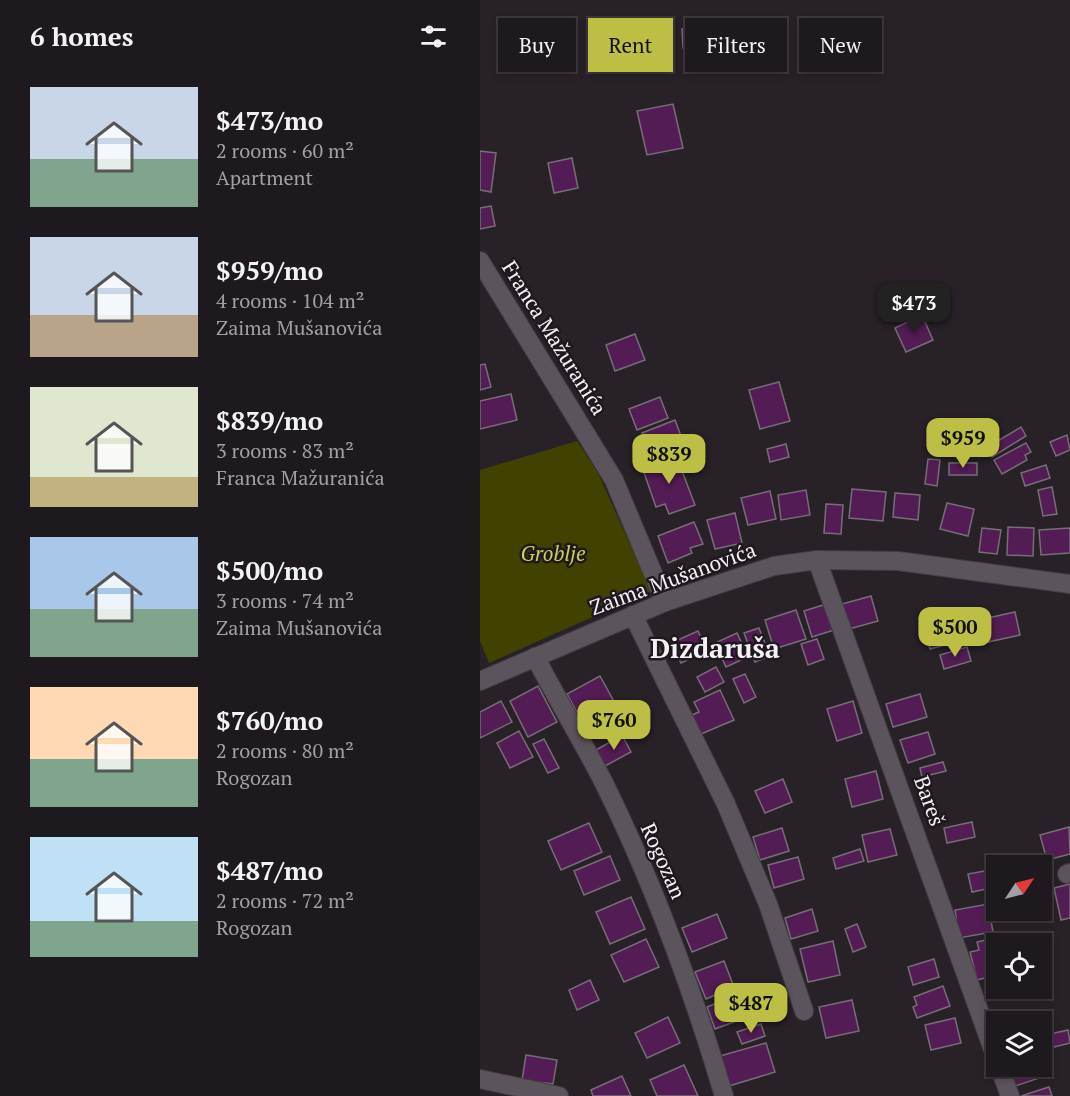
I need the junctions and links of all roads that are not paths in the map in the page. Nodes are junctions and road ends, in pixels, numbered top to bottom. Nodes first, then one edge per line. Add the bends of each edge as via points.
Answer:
1 (483, 270) edge
2 (818, 560) junction
3 (1070, 584) edge
4 (665, 602) junction
5 (633, 615) junction
6 (535, 657) junction
7 (480, 681) edge
8 (804, 1011) dead end
9 (986, 1030) edge
10 (1003, 1077) edge
11 (480, 1078) edge
12 (559, 1096) edge
13 (724, 1096) edge
14 (1010, 1096) edge

1 - 4 street, Franca Mažuranića via 614,480
2 - 3 street, Zaima Mušanovića via 898,561
2 - 4 street, Zaima Mušanovića via 774,566
2 - 9 street, Bareš
4 - 5 street, Zaima Mušanovića
5 - 6 street, Zaima Mušanovića
5 - 8 street via 726,804 768,904
6 - 7 street, Zaima Mušanovića
6 - 13 street, Rogozan via 603,781 658,901 700,1015
10 - 14 street
11 - 12 street

